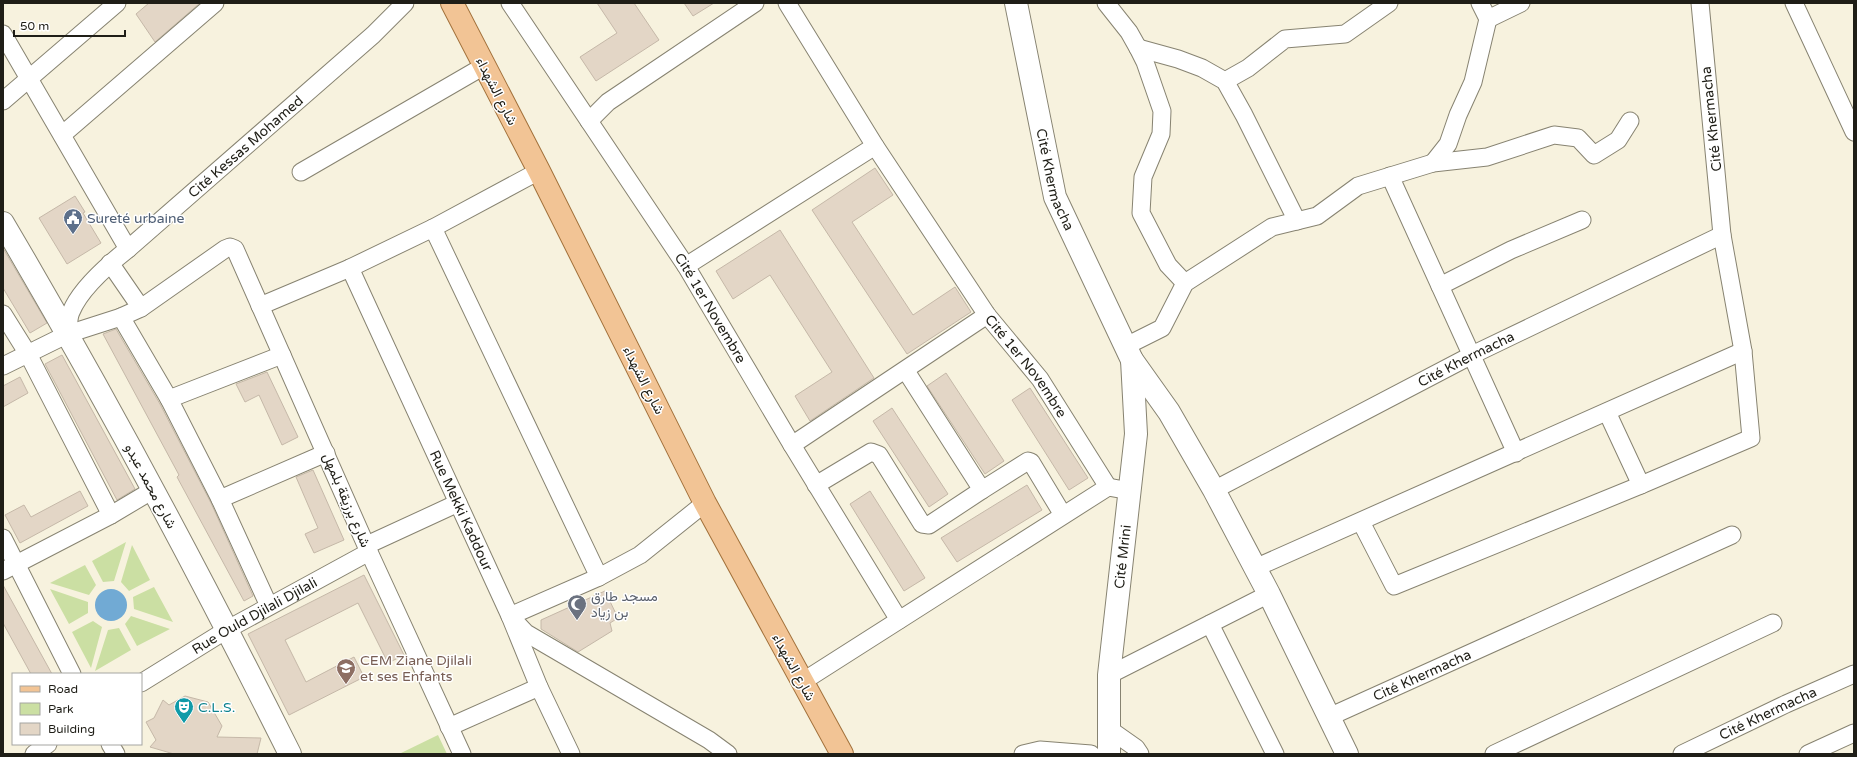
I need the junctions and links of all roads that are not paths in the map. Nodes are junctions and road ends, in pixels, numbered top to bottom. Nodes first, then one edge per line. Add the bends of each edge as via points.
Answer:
1 (117, 3) edge
2 (215, 3) edge
3 (406, 3) edge
4 (452, 3) edge
5 (510, 3) edge
6 (755, 3) edge
7 (787, 3) edge
8 (1016, 3) edge
9 (1106, 3) edge
10 (1389, 3) edge
11 (1480, 3) edge
12 (1521, 3) edge
13 (1700, 3) edge
14 (1794, 3) edge
15 (1488, 19) junction
16 (3, 34) edge
17 (1138, 48) junction
18 (484, 66) junction
19 (30, 79) junction
20 (1225, 81) junction
21 (3, 101) edge
22 (589, 121) junction
23 (1630, 121) dead end
24 (1854, 132) edge
25 (62, 135) junction
26 (875, 146) junction
27 (1433, 163) junction
28 (539, 171) junction
29 (301, 172) dead end
30 (1390, 176) junction
31 (1582, 220) dead end
32 (1297, 221) junction
33 (3, 223) edge
34 (433, 228) junction
35 (1722, 235) junction
36 (128, 249) junction
37 (110, 263) junction
38 (686, 266) junction
39 (350, 268) junction
40 (1185, 283) junction
41 (1440, 286) junction
42 (260, 306) junction
43 (141, 308) junction
44 (3, 314) edge
45 (987, 315) junction
46 (121, 317) junction
47 (68, 334) junction
48 (1743, 351) junction
49 (1129, 353) junction
50 (28, 354) junction
51 (282, 355) junction
52 (1472, 355) junction
53 (3, 366) edge
54 (906, 371) junction
55 (169, 399) junction
56 (1607, 412) junction
57 (792, 445) junction
58 (326, 452) junction
59 (1516, 453) junction
60 (816, 485) junction
61 (1641, 485) junction
62 (1119, 489) junction
63 (153, 490) junction
64 (982, 490) junction
65 (1214, 490) junction
66 (220, 499) junction
67 (458, 503) junction
68 (705, 503) junction
69 (111, 514) junction
70 (1063, 515) junction
71 (1361, 522) junction
72 (1732, 535) dead end
73 (3, 538) edge
74 (368, 548) junction
75 (10, 568) edge
76 (1255, 568) junction
77 (599, 577) junction
78 (1269, 594) junction
79 (268, 606) junction
80 (510, 616) junction
81 (899, 620) junction
82 (1773, 622) dead end
83 (1210, 624) junction
84 (228, 629) junction
85 (71, 673) edge
86 (1854, 674) edge
87 (1109, 675) junction
88 (142, 682) edge
89 (802, 682) junction
90 (539, 687) junction
91 (1329, 717) junction
92 (449, 727) junction
93 (1109, 729) junction
94 (1854, 734) edge
95 (47, 745) edge
96 (111, 745) edge
97 (34, 754) edge
98 (116, 754) edge
99 (290, 754) edge
100 (462, 754) edge
101 (571, 754) edge
102 (728, 754) edge
103 (842, 754) edge
104 (1023, 754) edge
105 (1091, 754) edge
106 (1109, 754) edge
107 (1140, 754) edge
108 (1275, 754) edge
109 (1347, 754) edge
110 (1494, 754) edge
111 (1682, 754) edge
112 (1808, 754) edge

1 - 19 street
2 - 25 street
3 - 36 street, Cité Kessas Mohamed via 373,35
4 - 18 main road, شارع الشهداء
5 - 22 street, Cité 1er Novembre
6 - 22 street via 608,102
7 - 26 street, Cité 1er Novembre
8 - 49 street, Cité Khermacha via 1055,197
9 - 17 street
10 - 20 street via 1345,34 1285,39 1248,68
11 - 15 street
12 - 15 street
13 - 35 street, Cité Khermacha
14 - 24 street
15 - 27 street via 1473,82 1448,144
16 - 19 street
17 - 20 street via 1202,68
17 - 40 street via 1162,110 1161,134 1143,177 1141,213 1168,265
18 - 28 main road, شارع الشهداء
18 - 29 street
19 - 21 street
19 - 25 street
20 - 32 street
22 - 38 street, Cité 1er Novembre
23 - 27 street via 1618,140 1594,155 1578,138 1554,135 1486,157
25 - 36 street
26 - 38 street
26 - 45 street, Cité 1er Novembre
27 - 30 street
28 - 34 street
28 - 68 main road, شارع الشهداء
30 - 32 street via 1358,186 1317,216
30 - 41 street
31 - 41 street via 1510,250
32 - 40 street via 1272,227
33 - 47 street, شارع محمد عبدو
34 - 39 street
34 - 77 street
35 - 48 street, Cité Khermacha
35 - 52 street, Cité Khermacha
36 - 37 street, Cité Kessas Mohamed
37 - 43 street
37 - 47 street, Cité Kessas Mohamed via 80,296 70,312
38 - 57 street, Cité 1er Novembre
39 - 42 street
39 - 67 street, Rue Mekki Kaddour
40 - 49 street via 1162,328
41 - 52 street
42 - 43 street, شارع برزيقة بلمهل via 235,249 230,247
42 - 51 street, شارع برزيقة بلمهل
43 - 46 street
44 - 50 street
45 - 54 street
45 - 62 street, Cité 1er Novembre via 1040,379
46 - 47 street
46 - 55 street
47 - 50 street
47 - 63 street, شارع محمد عبدو
48 - 56 street
48 - 61 street, Cité Khermacha via 1751,438
49 - 62 street, Cité Mrini via 1136,434
49 - 65 street, Cité Khermacha via 1169,412
50 - 53 street
50 - 69 street
51 - 55 street
51 - 58 street, شارع برزيقة بلمهل
52 - 59 street
52 - 65 street, Cité Khermacha
54 - 57 street
54 - 64 street
55 - 66 street
56 - 59 street
56 - 61 street
57 - 60 street, Cité 1er Novembre
58 - 66 street
58 - 74 street, شارع برزيقة بلمهل
59 - 71 street
60 - 64 street via 871,452 876,452 922,524 926,525
60 - 81 street, Cité 1er Novembre
61 - 71 street, Cité Khermacha via 1394,586
62 - 70 street
62 - 87 street, Cité Mrini
63 - 69 street
63 - 84 street, شارع محمد عبدو
64 - 70 street via 1028,461
65 - 76 street, Cité Khermacha
66 - 79 street
67 - 74 street, Rue Ould Djilali Djilali
67 - 80 street, Rue Mekki Kaddour
68 - 77 street via 640,554
68 - 89 main road, شارع الشهداء
69 - 75 street
70 - 81 street
71 - 76 street
72 - 91 street, Cité Khermacha
73 - 75 street
74 - 79 street, Rue Ould Djilali Djilali
74 - 92 street, شارع برزيقة بلمهل
75 - 85 street
76 - 78 street, Cité Khermacha
77 - 80 street
78 - 83 street
78 - 91 street, Cité Khermacha
79 - 84 street, Rue Ould Djilali Djilali
80 - 90 street, Rue Mekki Kaddour
80 - 102 street via 526,633 709,740
81 - 89 street
82 - 110 street
83 - 87 street
83 - 108 street
84 - 88 street, Rue Ould Djilali Djilali
84 - 99 street, شارع محمد عبدو
86 - 111 street, Cité Khermacha
87 - 93 street, Cité Mrini
89 - 103 main road, شارع الشهداء
90 - 92 street
90 - 101 street, Rue Mekki Kaddour
91 - 109 street, Cité Khermacha
92 - 100 street, شارع برزيقة بلمهل
93 - 106 street, Cité Mrini
93 - 107 street via 1136,748
94 - 112 street
95 - 97 street
96 - 98 street
104 - 105 street via 1040,750

